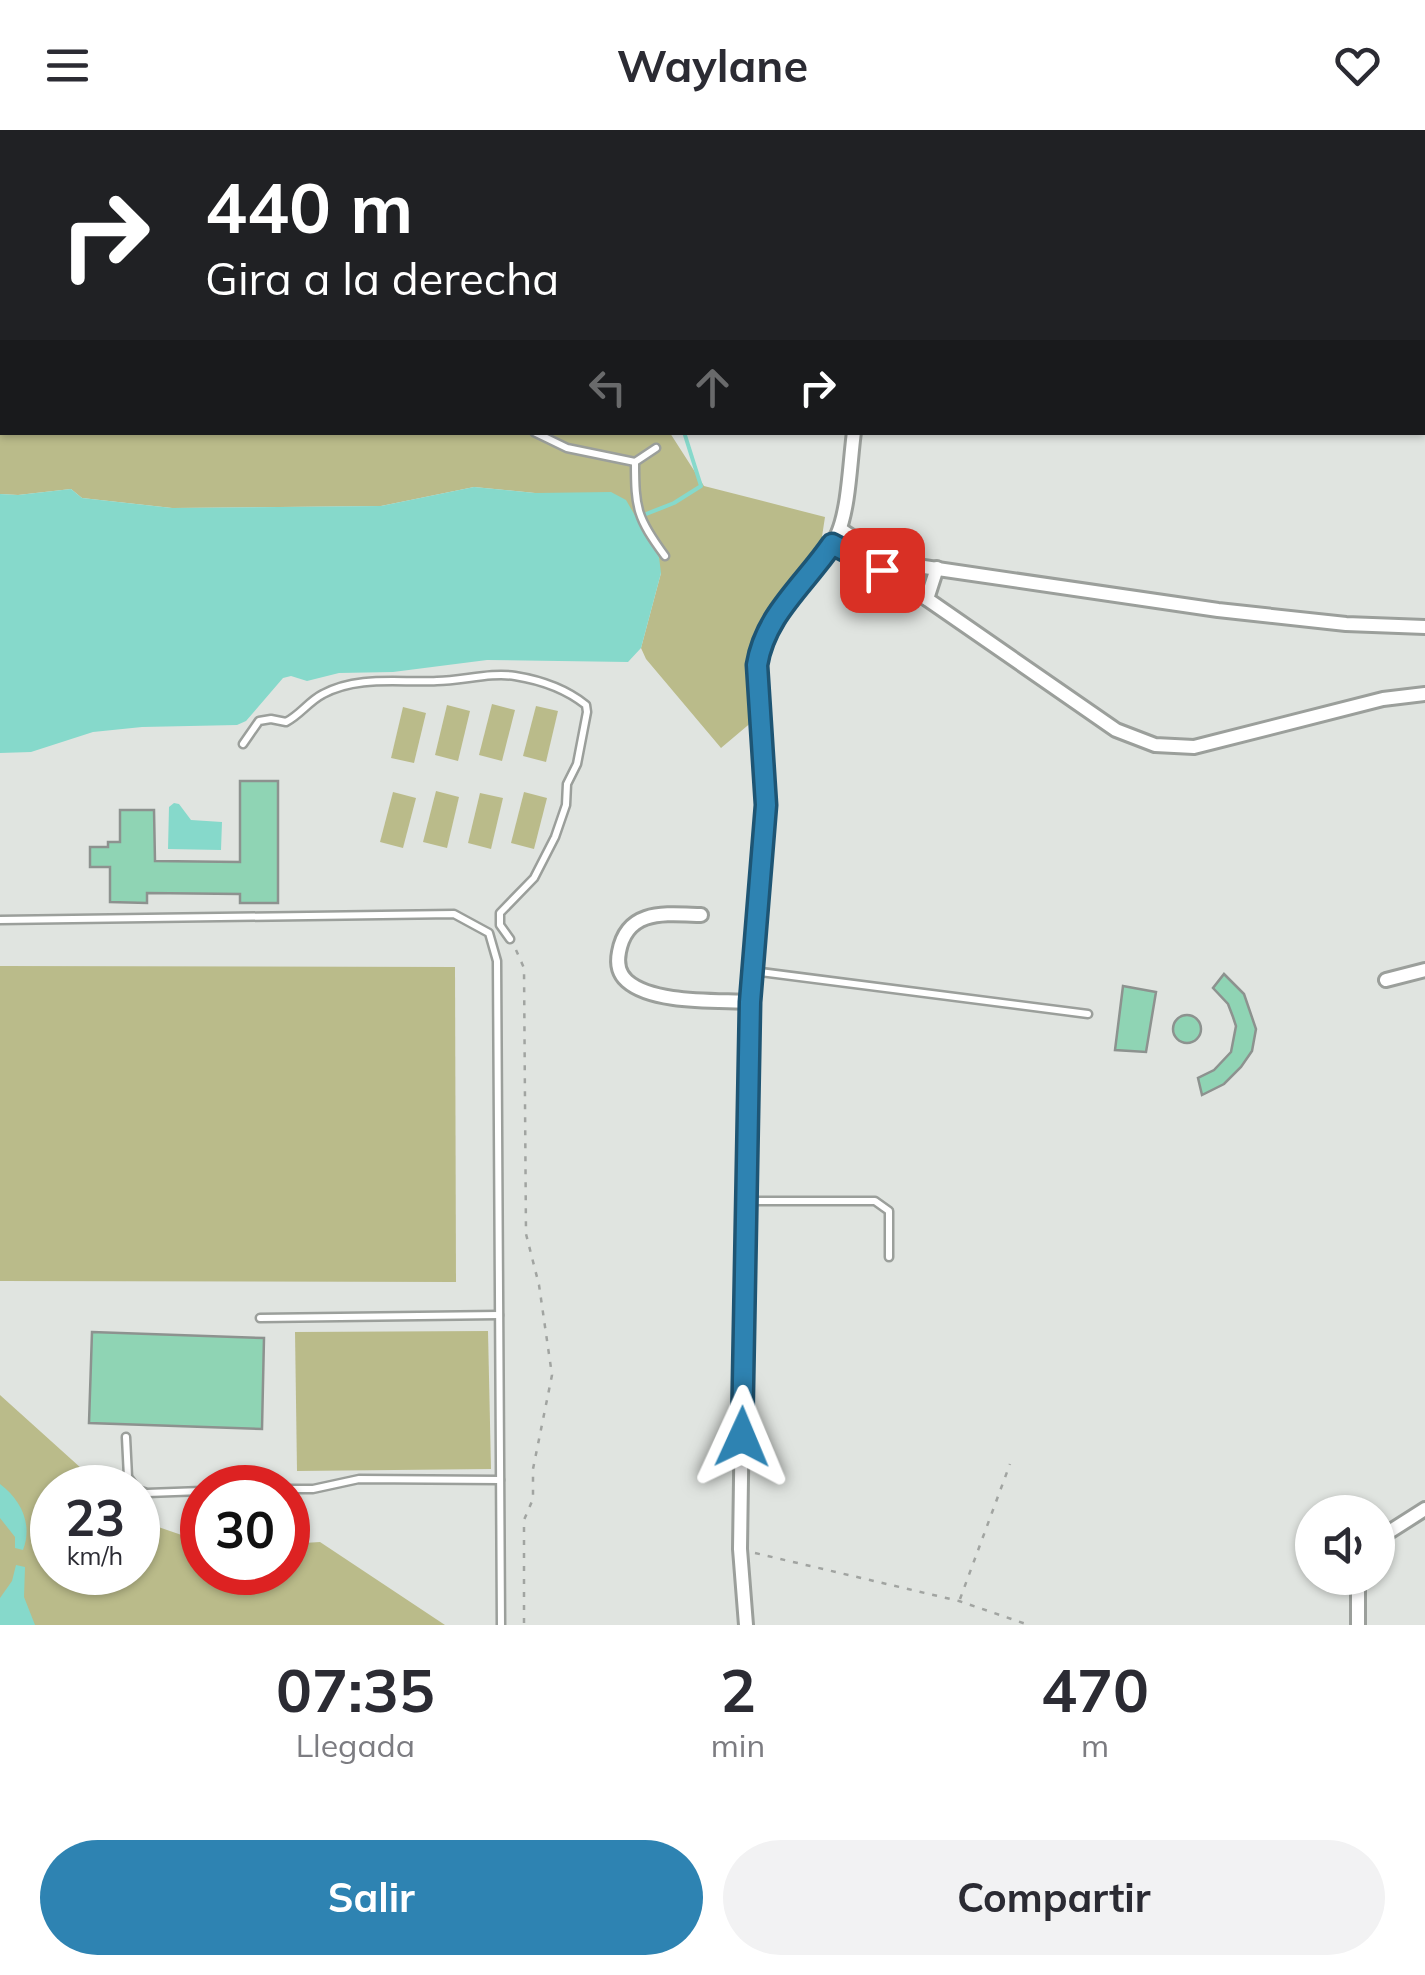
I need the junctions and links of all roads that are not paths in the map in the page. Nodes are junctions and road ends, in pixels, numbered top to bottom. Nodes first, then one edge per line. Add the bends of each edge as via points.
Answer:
1 (540, 435) edge
2 (854, 435) edge
3 (656, 448) dead end
4 (635, 462) junction
5 (840, 529) junction
6 (832, 544) junction
7 (665, 556) dead end
8 (886, 566) junction
9 (937, 568) junction
10 (927, 599) junction
11 (1425, 627) edge
12 (1425, 694) edge
13 (243, 744) dead end
14 (701, 914) dead end
15 (0, 920) edge
16 (510, 939) road end
17 (752, 970) junction
18 (1425, 970) edge
19 (1386, 980) dead end
20 (750, 1002) junction
21 (1088, 1014) dead end
22 (745, 1201) junction
23 (889, 1257) dead end
24 (499, 1315) junction
25 (260, 1318) dead end
26 (126, 1437) dead end
27 (127, 1465) edge
28 (500, 1480) junction
29 (310, 1489) edge
30 (1425, 1510) edge
31 (1395, 1529) edge
32 (1358, 1595) edge
33 (501, 1625) edge
34 (746, 1625) edge
35 (1358, 1625) edge

1 - 4 lane via 567,448
2 - 5 street
3 - 4 lane
4 - 7 lane via 635,504
5 - 6 street
5 - 8 street
6 - 8 street
6 - 17 street via 772,620 760,648 766,805
8 - 9 street
8 - 10 street
9 - 10 street
9 - 11 street via 1236,612
10 - 12 street via 1116,730 1155,745 1194,747
13 - 16 lane via 259,721 286,722 322,694 378,679 512,675 580,700 587,712 554,838 534,878 500,913
14 - 20 street via 652,913 632,922 618,966 627,981 657,995
15 - 24 lane via 454,914 489,933 497,961
17 - 20 street
17 - 21 lane
18 - 19 street
20 - 22 street
22 - 23 lane via 884,1204
22 - 34 street via 740,1549
24 - 25 lane
24 - 28 lane
26 - 27 lane
28 - 29 lane via 359,1480
28 - 33 lane
30 - 31 street
32 - 35 street

